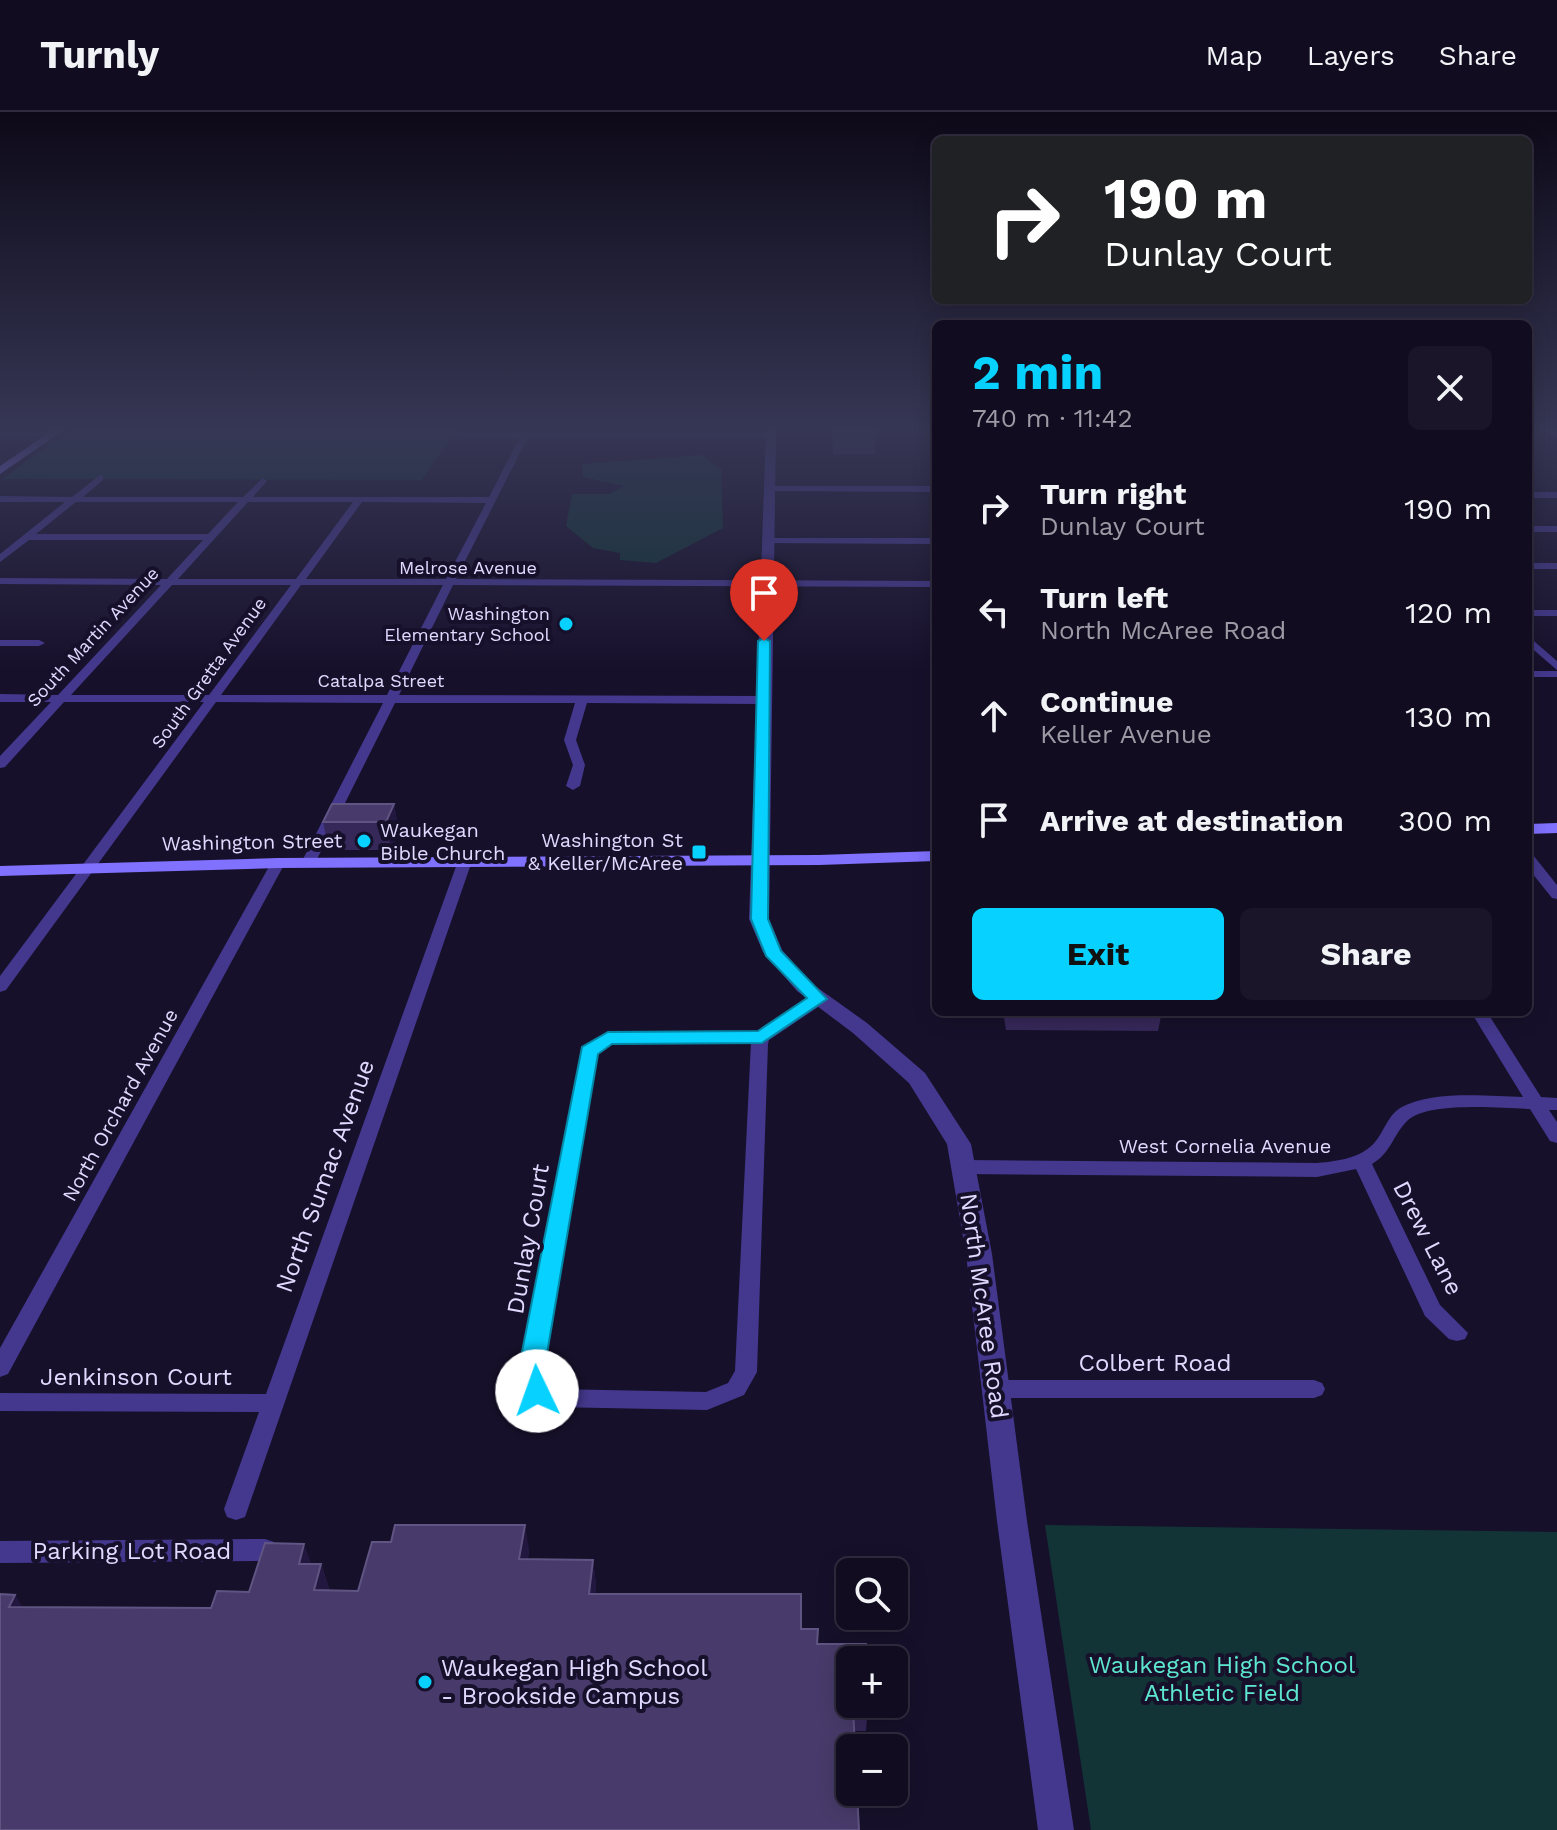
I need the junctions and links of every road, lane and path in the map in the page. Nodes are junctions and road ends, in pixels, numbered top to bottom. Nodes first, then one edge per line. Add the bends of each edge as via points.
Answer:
1 (59, 510) edge
2 (236, 510) edge
3 (352, 510) edge
4 (486, 510) edge
5 (768, 510) edge
6 (1532, 529) edge
7 (1557, 529) edge
8 (26, 537) junction
9 (211, 537) junction
10 (767, 541) junction
11 (932, 541) edge
12 (0, 559) edge
13 (1532, 566) edge
14 (1557, 566) edge
15 (0, 581) edge
16 (169, 582) junction
17 (298, 583) junction
18 (450, 584) junction
19 (932, 584) edge
20 (766, 585) junction
21 (1532, 613) edge
22 (1557, 613) edge
23 (0, 643) edge
24 (39, 643) dead end
25 (1532, 643) edge
26 (1557, 667) edge
27 (1532, 674) edge
28 (1557, 674) edge
29 (0, 698) edge
30 (61, 699) junction
31 (213, 699) junction
32 (392, 699) junction
33 (582, 699) junction
34 (763, 700) junction
35 (0, 764) edge
36 (573, 786) dead end
37 (1557, 828) edge
38 (1532, 829) edge
39 (932, 856) edge
40 (758, 860) junction
41 (465, 861) junction
42 (278, 863) junction
43 (308, 863) junction
44 (1532, 863) edge
45 (88, 868) junction
46 (0, 871) edge
47 (1557, 895) edge
48 (0, 987) edge
49 (818, 999) junction
50 (1482, 1016) edge
51 (762, 1037) junction
52 (1536, 1103) junction
53 (1557, 1104) edge
54 (1557, 1137) edge
55 (1361, 1161) junction
56 (964, 1167) junction
57 (1457, 1333) dead end
58 (0, 1368) edge
59 (995, 1389) junction
60 (1314, 1389) dead end
61 (0, 1402) edge
62 (272, 1403) junction
63 (236, 1509) dead end
64 (265, 1550) edge
65 (0, 1552) edge
66 (1056, 1830) edge

1 - 8 street
2 - 9 street, South Martin Avenue
3 - 17 street, South Gretta Avenue
4 - 18 street
5 - 10 street, North McAree Road
6 - 7 street
8 - 9 street
8 - 12 street
9 - 16 street, South Martin Avenue
10 - 11 street
10 - 20 street, North McAree Road
13 - 14 street
15 - 16 street, Melrose Avenue
16 - 17 street, Melrose Avenue
16 - 30 street, South Martin Avenue
17 - 18 street, Melrose Avenue
17 - 31 street, South Gretta Avenue
18 - 20 street, Melrose Avenue
18 - 32 street
19 - 20 street, Melrose Avenue
20 - 34 street, North McAree Road
21 - 22 street
23 - 24 street
25 - 26 street
27 - 28 street
29 - 30 street, Catalpa Street
30 - 31 street, Catalpa Street
30 - 35 street, South Martin Avenue
31 - 32 street, Catalpa Street
31 - 45 street, South Gretta Avenue
32 - 33 street, Catalpa Street
32 - 43 street
33 - 34 street, Catalpa Street
33 - 36 street via 570,740 579,765
34 - 40 street, North McAree Road
37 - 38 main road
39 - 40 main road, Washington Street
40 - 41 main road, Washington Street
40 - 49 street, North McAree Road via 758,911 769,945
41 - 43 main road, Washington Street
41 - 62 street, North Sumac Avenue
42 - 43 main road, Washington Street
42 - 45 main road, Washington Street
42 - 58 street, North Orchard Avenue
44 - 47 street
45 - 46 main road, Washington Street
45 - 48 street, South Gretta Avenue
49 - 51 street
49 - 56 street, North McAree Road via 917,1078 959,1144
50 - 52 street
51 - 51 street, Dunlay Court via 746,1372 736,1389 707,1401 552,1398 537,1391 530,1377 589,1051 608,1038
52 - 53 street, West Cornelia Avenue
52 - 54 street
52 - 55 street, West Cornelia Avenue via 1418,1107 1404,1114 1383,1145
55 - 56 street, West Cornelia Avenue via 1317,1170
55 - 57 street, Drew Lane via 1432,1310
56 - 59 street, North McAree Road
59 - 60 street, Colbert Road
59 - 66 street, North McAree Road
61 - 62 street, Jenkinson Court
62 - 63 street, North Sumac Avenue
64 - 65 street, Parking Lot Road

